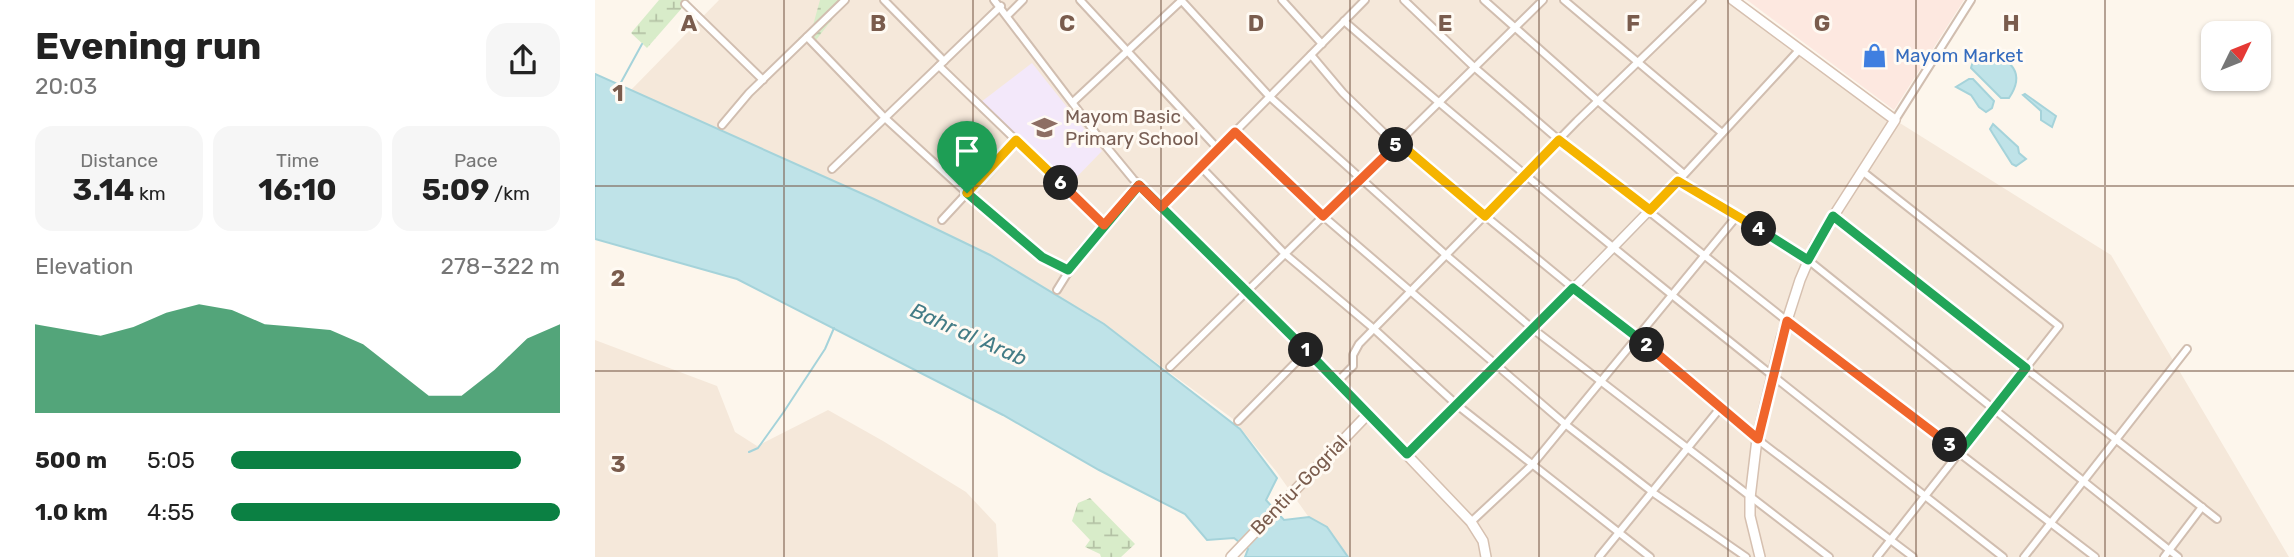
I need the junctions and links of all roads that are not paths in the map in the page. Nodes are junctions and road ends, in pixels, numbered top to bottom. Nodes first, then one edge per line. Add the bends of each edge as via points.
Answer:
1 (845, 0) edge
2 (884, 0) edge
3 (994, 0) edge
4 (1023, 0) edge
5 (1080, 0) edge
6 (1182, 0) edge
7 (1282, 0) edge
8 (1365, 0) edge
9 (1403, 0) edge
10 (1484, 0) edge
11 (1543, 0) edge
12 (1564, 0) edge
13 (1702, 0) edge
14 (1733, 0) edge
15 (1971, 0) edge
16 (685, 4) dead end
17 (1001, 6) junction
18 (1008, 15) junction
19 (1344, 22) junction
20 (1515, 27) junction
21 (807, 37) junction
22 (1322, 44) junction
23 (1800, 49) junction
24 (1128, 51) junction
25 (1311, 55) junction
26 (1638, 62) junction
27 (941, 64) junction
28 (1474, 67) junction
29 (763, 80) junction
30 (1270, 97) junction
31 (1598, 101) junction
32 (1073, 102) junction
33 (1438, 103) junction
34 (885, 118) junction
35 (1895, 120) junction
36 (722, 125) dead end
37 (1235, 132) junction
38 (1722, 133) junction
39 (1016, 140) junction
40 (1559, 140) junction
41 (1398, 142) junction
42 (1218, 149) junction
43 (1201, 167) junction
44 (832, 169) dead end
45 (1862, 171) junction
46 (1526, 174) junction
47 (1681, 177) junction
48 (1361, 179) junction
49 (1139, 185) junction
50 (967, 193) junction
51 (1161, 207) junction
52 (1650, 210) junction
53 (1323, 216) junction
54 (1485, 216) junction
55 (1737, 216) junction
56 (1833, 216) junction
57 (942, 220) dead end
58 (1104, 225) junction
59 (1612, 248) junction
60 (1285, 254) junction
61 (1446, 255) junction
62 (1704, 255) junction
63 (1808, 260) junction
64 (1068, 270) junction
65 (1573, 288) junction
66 (1057, 290) dead end
67 (1248, 290) junction
68 (1410, 292) junction
69 (1671, 296) junction
70 (1787, 321) junction
71 (1374, 328) junction
72 (1533, 330) junction
73 (1637, 337) junction
74 (2186, 349) dead end
75 (1307, 351) junction
76 (1497, 365) junction
77 (1170, 367) dead end
78 (2026, 368) junction
79 (1772, 376) junction
80 (1337, 382) junction
81 (1600, 382) junction
82 (1457, 405) junction
83 (1721, 407) junction
84 (1994, 409) junction
85 (1368, 414) junction
86 (1238, 421) dead end
87 (1565, 424) junction
88 (1758, 439) junction
89 (2116, 439) junction
90 (1687, 449) junction
91 (1959, 453) junction
92 (1407, 454) junction
93 (1532, 466) junction
94 (2084, 481) junction
95 (1652, 492) junction
96 (1925, 496) junction
97 (1750, 498) junction
98 (2202, 507) junction
99 (2217, 519) dead end
100 (1471, 522) junction
101 (2051, 523) junction
102 (1619, 533) junction
103 (1891, 540) junction
104 (1756, 542) junction
105 (2169, 550) junction
106 (1231, 557) edge
107 (1486, 557) edge
108 (1599, 557) edge
109 (1650, 557) edge
110 (1745, 557) edge
111 (1760, 557) edge
112 (1829, 557) edge
113 (1877, 557) edge
114 (1913, 557) edge
115 (2003, 557) edge
116 (2024, 557) edge
117 (2095, 557) edge
118 (2164, 557) edge
119 (2178, 557) edge

1 - 21 street
2 - 27 street
3 - 17 street
4 - 18 street
5 - 24 street
6 - 24 street
6 - 30 street
7 - 22 street
8 - 19 street
9 - 28 street
10 - 20 street
11 - 20 street
12 - 26 street
13 - 26 street
14 - 23 main road
15 - 35 street
16 - 29 street
17 - 18 street
17 - 27 street
18 - 32 street
19 - 22 street
19 - 33 street
20 - 28 street
20 - 31 street
21 - 29 street
21 - 34 street
22 - 25 street
23 - 35 main road
23 - 38 street
24 - 32 street
24 - 42 street
25 - 30 street
25 - 41 street via 1352,103
26 - 31 street
26 - 38 street
27 - 34 street
27 - 39 street
28 - 33 street
28 - 40 street
29 - 36 street
30 - 37 street
30 - 48 street
31 - 40 street
31 - 47 street
32 - 49 street
33 - 41 street
33 - 46 street
34 - 44 street
34 - 50 street
35 - 45 main road
37 - 42 street
37 - 53 street
38 - 47 street
39 - 50 street
39 - 58 street
40 - 46 street
40 - 52 street
41 - 48 street
41 - 54 street
42 - 43 street
43 - 51 street
43 - 60 street
45 - 56 main road
45 - 78 street via 2059,326
46 - 54 street
46 - 59 street
47 - 52 street
47 - 55 street
48 - 53 street
48 - 61 street
49 - 51 street
49 - 58 street
50 - 57 street
50 - 64 street via 1042,257
51 - 67 street
52 - 59 street
52 - 62 street
53 - 60 street
53 - 68 street
54 - 61 street
54 - 65 street
55 - 62 street
55 - 63 street
56 - 63 main road
56 - 78 street
58 - 64 street
59 - 65 street
59 - 69 street
60 - 67 street
60 - 71 street
61 - 68 street
61 - 72 street
62 - 69 street
62 - 70 street
63 - 70 main road
63 - 84 street
64 - 66 street
65 - 72 street
65 - 73 street
67 - 75 street
67 - 77 street
68 - 71 street
68 - 76 street
69 - 73 street
69 - 79 street
70 - 79 main road
70 - 91 street
71 - 80 street via 1359,344 1353,366
71 - 82 street
72 - 76 street
72 - 81 street
73 - 81 street
73 - 83 street
74 - 89 street
75 - 80 street
75 - 86 street
76 - 82 street
76 - 87 street
78 - 84 street
78 - 89 street
79 - 88 main road
79 - 96 street
80 - 85 street
81 - 87 street
81 - 90 street
82 - 92 street
82 - 93 street
83 - 88 street
83 - 90 street
84 - 91 street
84 - 94 street
85 - 92 main road
85 - 106 main road, Bentiu-Gogrial
87 - 93 street
87 - 95 street
88 - 97 main road
88 - 103 street
89 - 94 street
89 - 98 street
90 - 95 street
90 - 97 street
91 - 96 street
91 - 101 street
92 - 100 main road
93 - 100 street
93 - 102 street
94 - 101 street
94 - 105 street
95 - 102 street
95 - 110 street
96 - 103 street
96 - 115 street
97 - 104 main road
97 - 112 street
98 - 99 street
98 - 105 street
100 - 107 main road via 1483,541
101 - 116 street
101 - 117 street
102 - 108 street
102 - 109 street
103 - 113 street
103 - 114 street
104 - 110 street
104 - 111 main road
105 - 118 street
105 - 119 street

